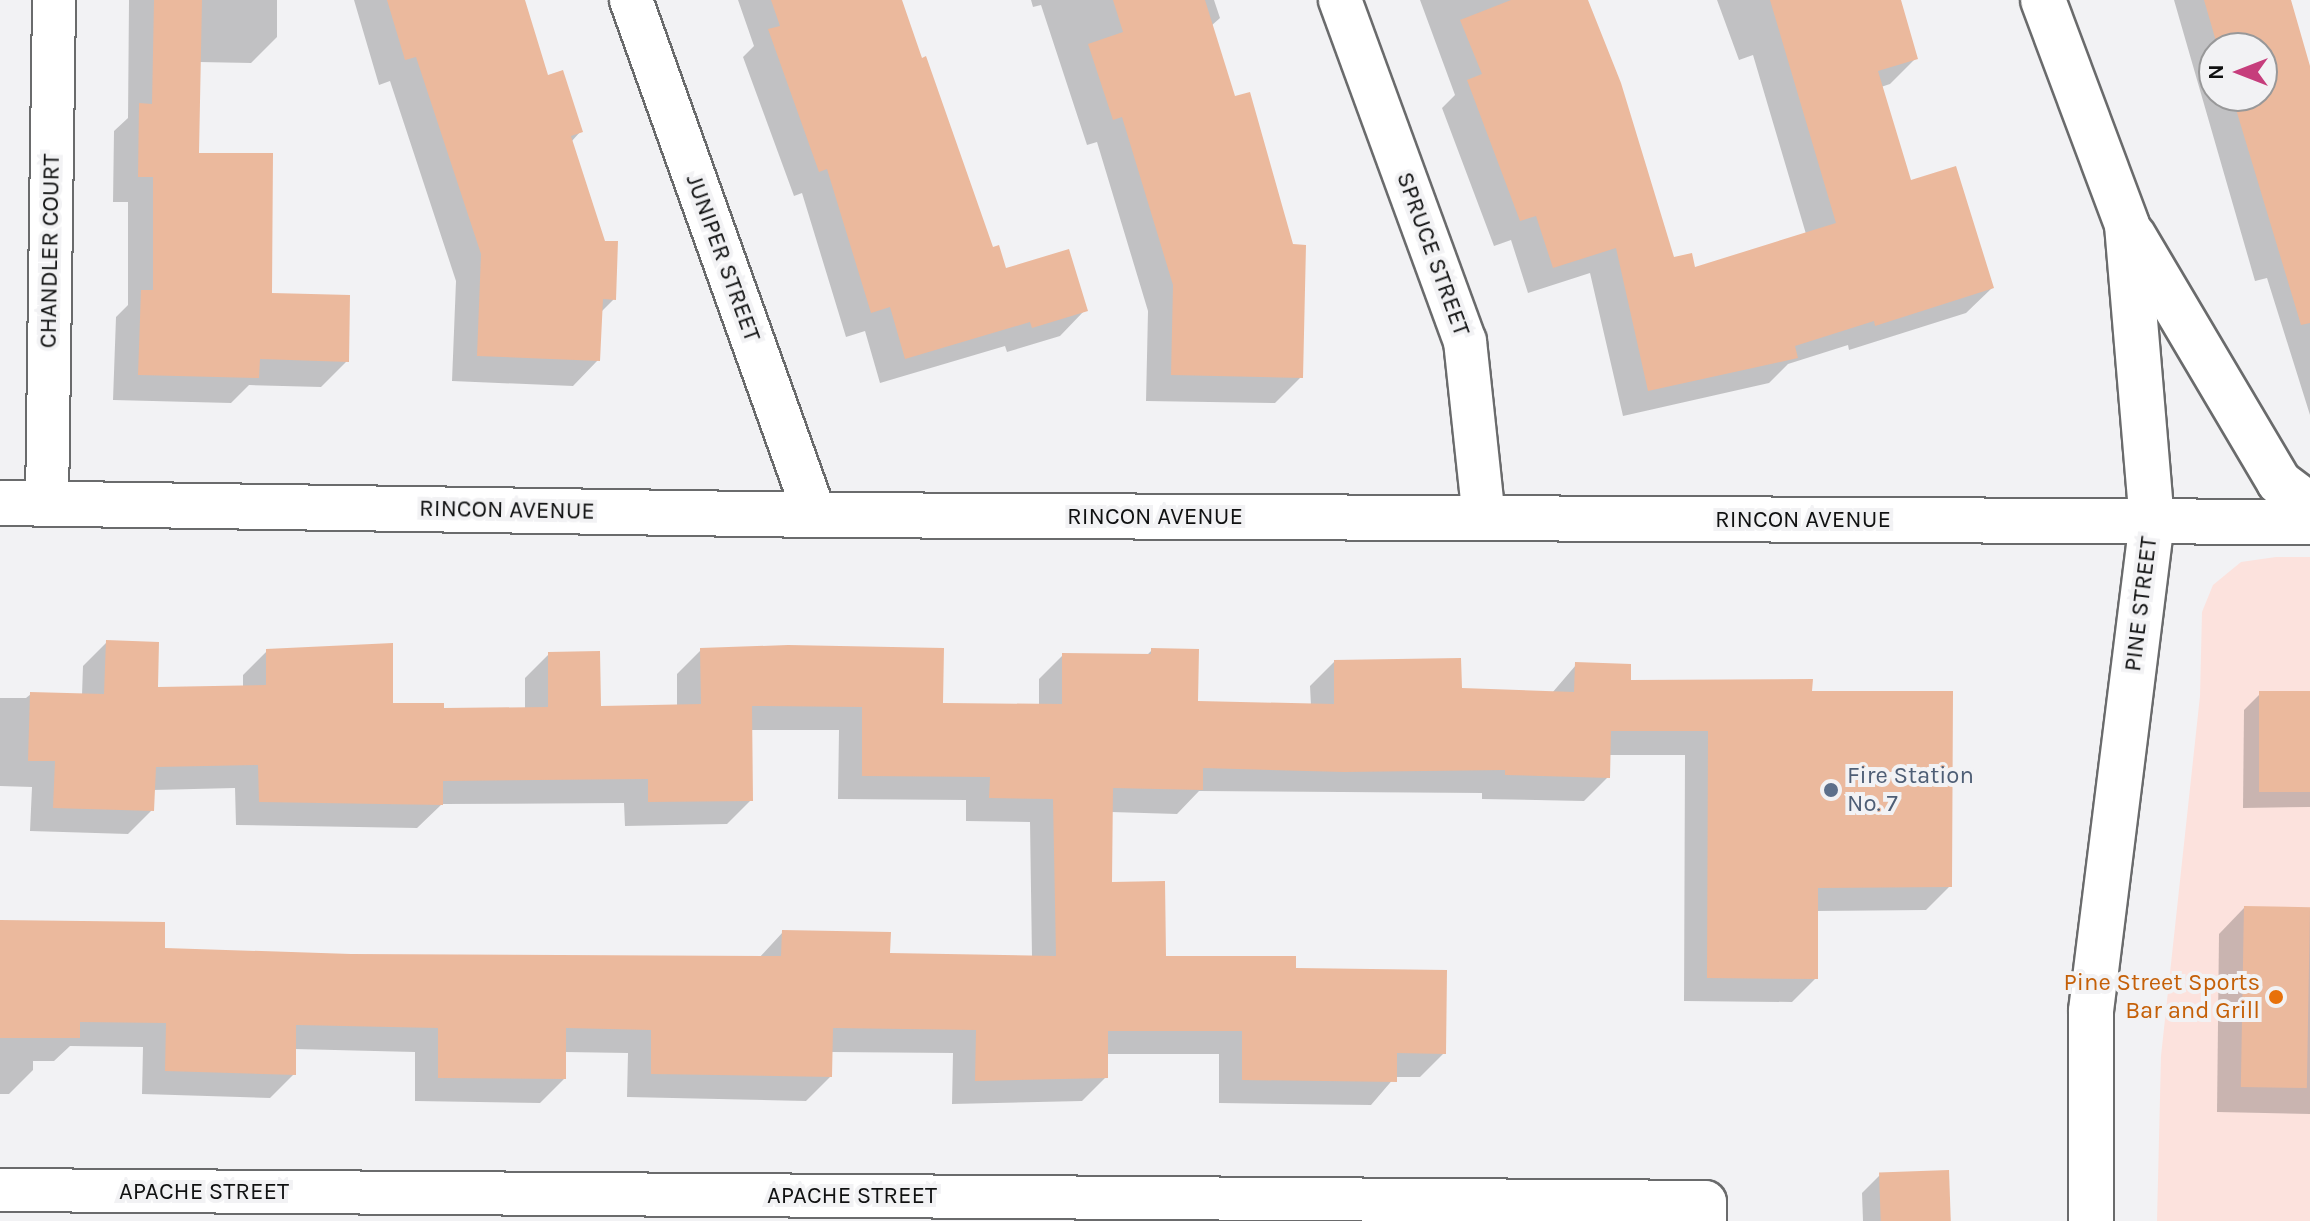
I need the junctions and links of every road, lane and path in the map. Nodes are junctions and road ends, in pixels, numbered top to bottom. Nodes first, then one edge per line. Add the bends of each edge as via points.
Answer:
1 (54, 0) edge
2 (631, 0) edge
3 (1340, 0) edge
4 (2043, 0) edge
5 (2127, 225) junction
6 (0, 503) edge
7 (47, 503) junction
8 (2310, 505) edge
9 (815, 515) junction
10 (1484, 518) junction
11 (2152, 521) junction
12 (2310, 522) edge
13 (0, 1190) edge
14 (1705, 1212) edge
15 (2091, 1221) edge

1 - 7 street, CHANDLER COURT
2 - 9 street, JUNIPER STREET
3 - 10 street, SPRUCE STREET via 1465,341
4 - 5 street, PINE STREET
5 - 8 street via 2279,482
5 - 11 street, PINE STREET
6 - 7 street, RINCON AVENUE
7 - 9 street, RINCON AVENUE
9 - 10 street, RINCON AVENUE
10 - 11 street, RINCON AVENUE
11 - 12 street, RINCON AVENUE
11 - 15 street, PINE STREET via 2091,1011
13 - 14 street, APACHE STREET

